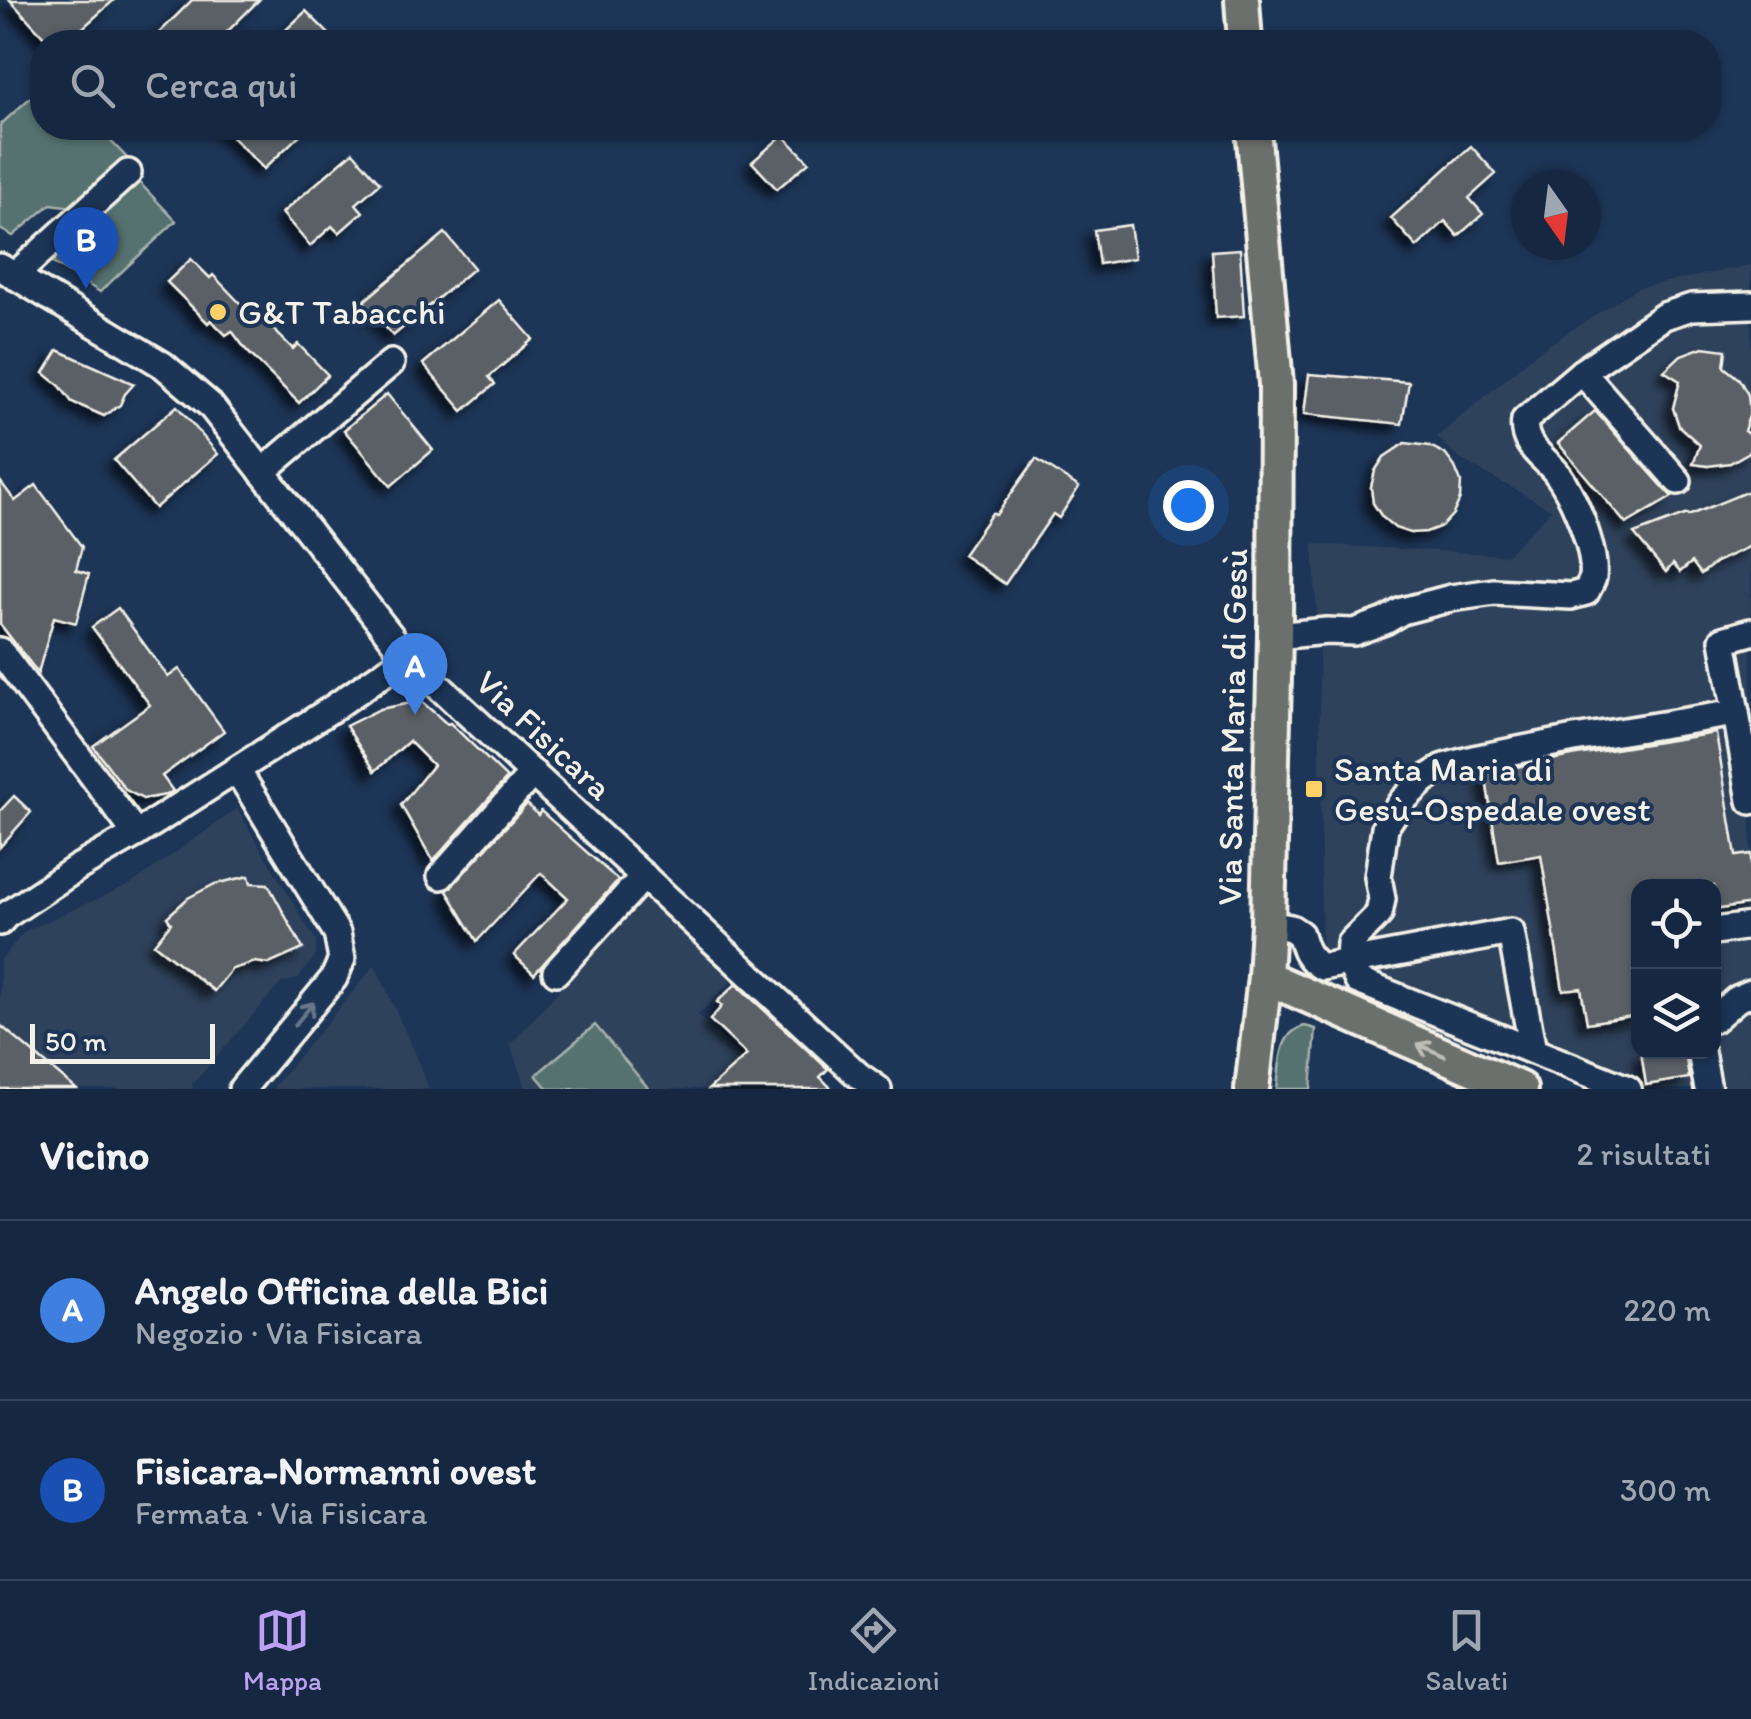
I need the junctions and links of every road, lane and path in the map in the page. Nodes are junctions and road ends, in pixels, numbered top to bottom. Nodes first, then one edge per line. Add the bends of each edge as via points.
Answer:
1 (1242, 0) edge
2 (1244, 30) edge
3 (1254, 140) edge
4 (128, 173) dead end
5 (7, 272) edge
6 (1751, 305) edge
7 (390, 363) dead end
8 (1582, 372) junction
9 (262, 472) junction
10 (1678, 481) dead end
11 (1751, 632) edge
12 (1274, 636) junction
13 (0, 651) edge
14 (406, 657) junction
15 (1736, 713) junction
16 (246, 764) junction
17 (533, 772) junction
18 (1751, 801) edge
19 (136, 834) junction
20 (441, 876) dead end
21 (644, 876) junction
22 (0, 922) edge
23 (1268, 924) junction
24 (1751, 926) edge
25 (1721, 931) edge
26 (1349, 962) junction
27 (556, 972) dead end
28 (1265, 977) junction
29 (1751, 993) edge
30 (1721, 1013) edge
31 (1532, 1050) junction
32 (1702, 1059) edge
33 (242, 1089) edge
34 (878, 1089) edge
35 (1252, 1089) edge
36 (1520, 1089) edge
37 (1628, 1089) edge
38 (1708, 1089) edge

1 - 2 main road
3 - 12 main road, Via Santa Maria di Gesù via 1276,384
4 - 5 street
5 - 9 street, Via Fisicara via 162,366 210,405
6 - 8 street via 1692,307 1664,316
7 - 9 street
8 - 10 street
8 - 12 street via 1525,420 1523,432 1572,499 1591,554 1593,579 1586,592 1450,598 1354,632
9 - 14 street, Via Fisicara
11 - 15 street via 1723,640
12 - 23 main road, Via Santa Maria di Gesù
13 - 19 street
14 - 16 street
14 - 17 street, Via Fisicara
15 - 18 street
15 - 26 street via 1473,759 1424,780 1385,827 1379,914 1350,944
16 - 19 street
33 -> 16 street via 334,978 342,958 337,932
17 - 20 street
17 - 21 street, Via Fisicara
19 - 22 street
21 - 27 street
21 - 34 street, Via Fisicara
23 - 26 street via 1300,934 1313,962
23 - 28 main road, Via Santa Maria di Gesù
24 - 25 street
26 - 31 street via 1358,981
26 - 31 street via 1511,932
28 - 35 main road, Via Santa Maria di Gesù
36 -> 28 main road
29 - 30 street
31 - 37 street
32 - 38 street

